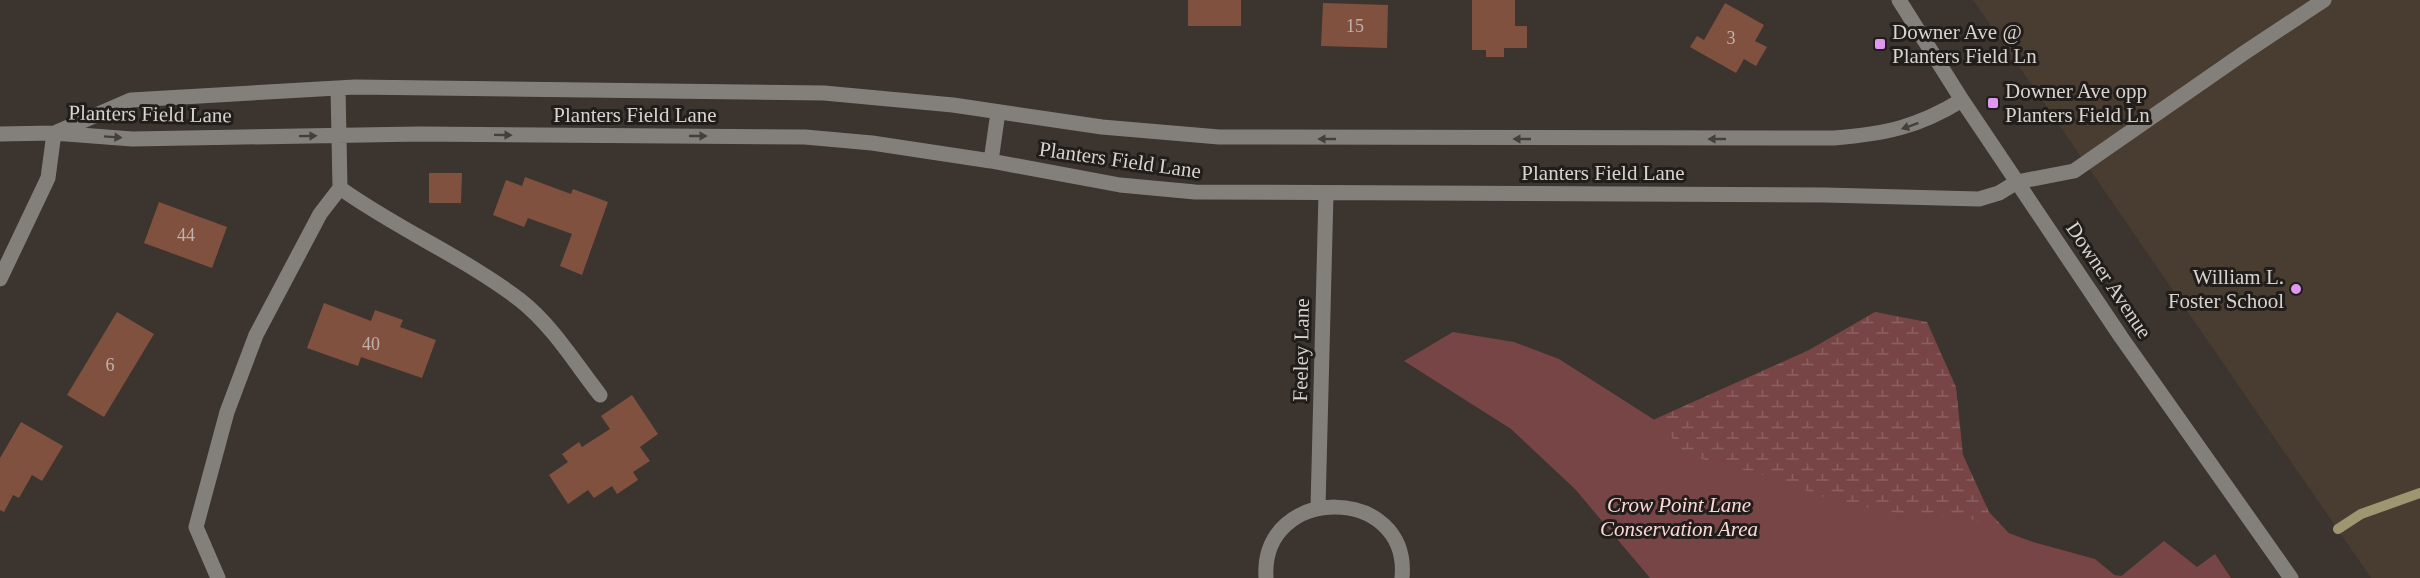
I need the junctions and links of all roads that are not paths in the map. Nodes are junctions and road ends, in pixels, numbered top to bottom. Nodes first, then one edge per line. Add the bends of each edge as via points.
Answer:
1 (1899, 0) edge
2 (2324, 0) edge
3 (338, 88) junction
4 (1962, 100) junction
5 (998, 112) junction
6 (54, 133) junction
7 (0, 134) edge
8 (339, 135) junction
9 (991, 161) junction
10 (2017, 183) junction
11 (340, 188) junction
12 (1326, 194) junction
13 (0, 279) edge
14 (600, 395) dead end
15 (1318, 507) junction
16 (218, 578) edge
17 (1266, 578) edge
18 (1402, 578) edge
19 (2291, 578) edge

1 - 4 street, Downer Avenue
2 - 10 street, Planters Field Lane via 2074,171
3 - 5 street, Planters Field Lane via 824,93
3 - 6 street, Planters Field Lane via 131,100
3 - 8 street
4 -> 5 street, Planters Field Lane via 1933,118 1900,130 1822,138 1264,139 1164,134
4 - 10 street, Downer Avenue
5 - 9 street
6 - 7 street
6 -> 8 street, Planters Field Lane via 132,139
6 - 13 street via 48,178
8 -> 9 street, Planters Field Lane via 805,137
8 - 11 street
9 - 12 street, Planters Field Lane via 1120,185 1206,192
10 - 12 street, Planters Field Lane via 1979,199
10 - 19 street, Downer Avenue
11 - 14 street via 380,217 428,242 519,300 538,316
11 - 16 street via 320,214 256,334 227,412 196,527
12 - 15 street, Feeley Lane
15 - 17 street via 1296,517 1279,533 1268,555
15 - 18 street via 1341,505 1365,512 1384,526 1397,546

